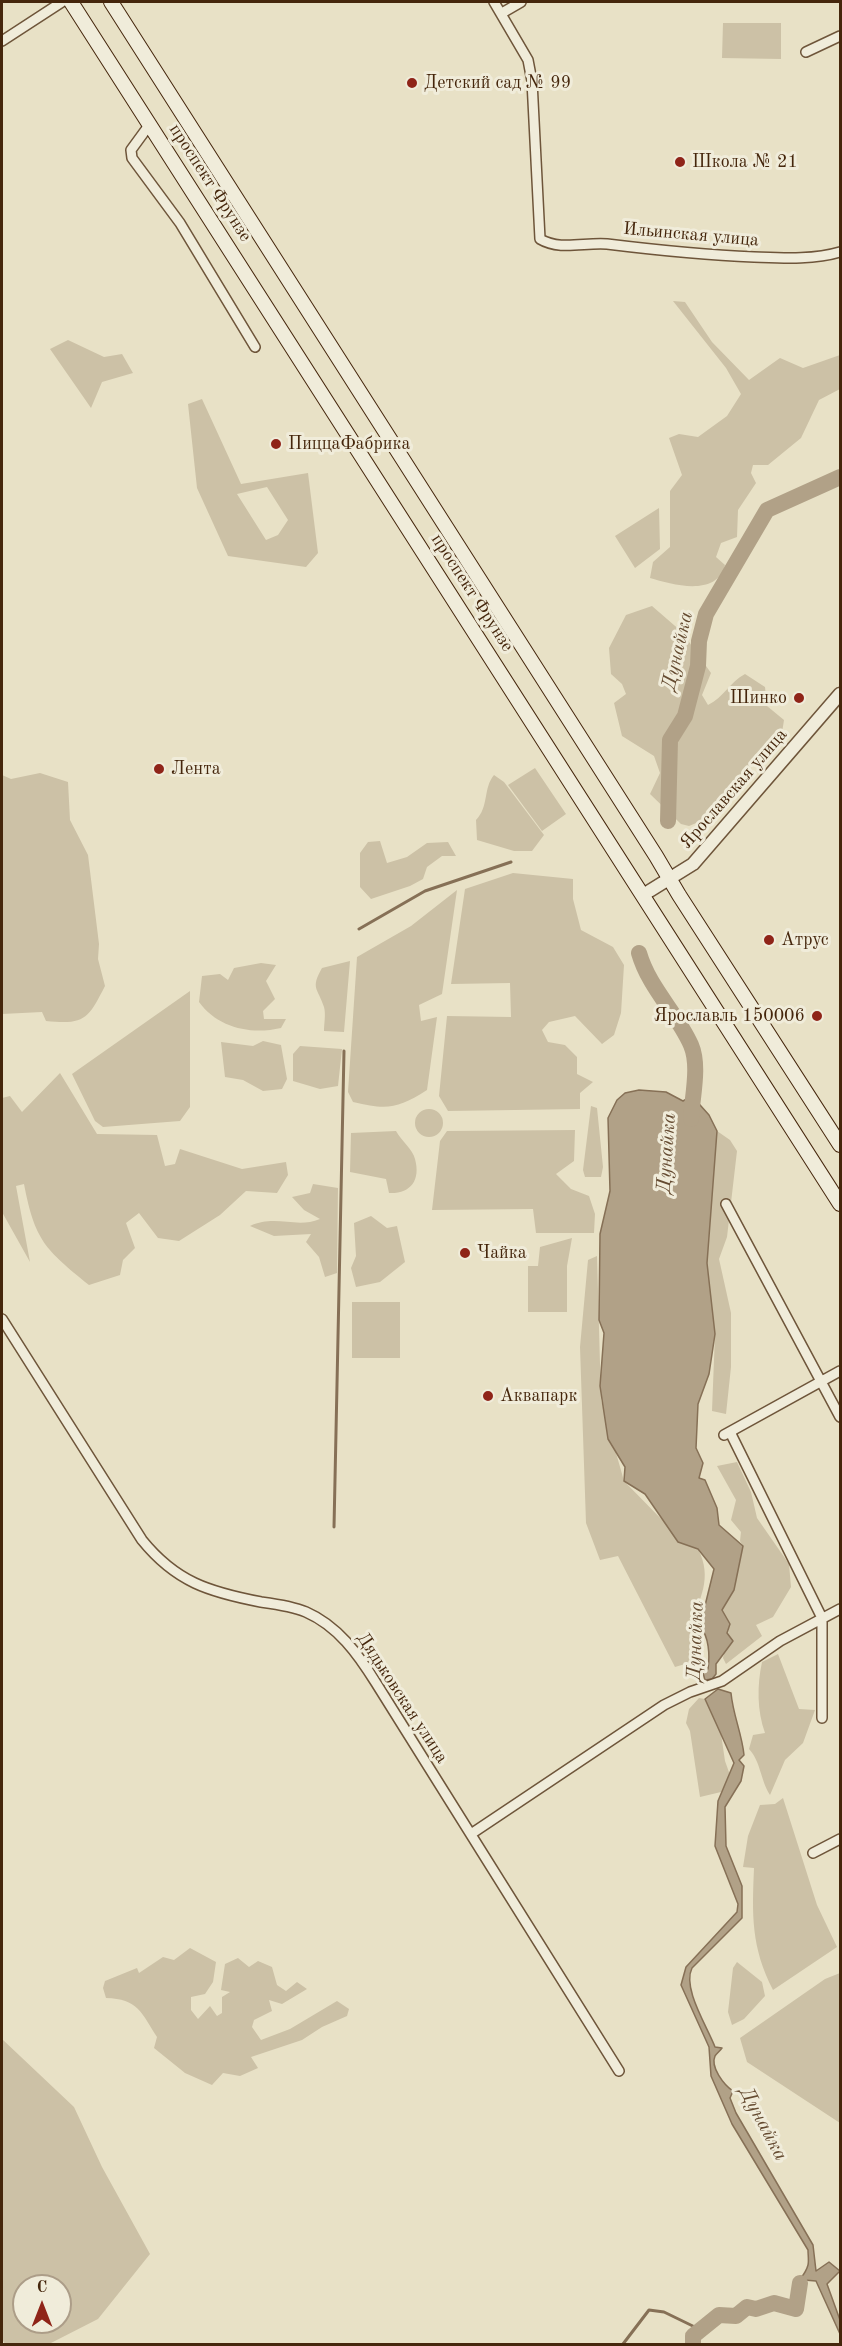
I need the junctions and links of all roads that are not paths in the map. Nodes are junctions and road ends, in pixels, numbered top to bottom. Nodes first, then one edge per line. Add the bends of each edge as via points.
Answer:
1 (62, 2) edge
2 (71, 2) edge
3 (111, 2) edge
4 (494, 2) edge
5 (521, 2) edge
6 (502, 13) junction
7 (840, 36) edge
8 (2, 41) edge
9 (806, 52) dead end
10 (150, 124) junction
11 (840, 252) edge
12 (255, 347) dead end
13 (840, 694) edge
14 (670, 879) junction
15 (643, 895) junction
16 (840, 1145) edge
17 (726, 1204) dead end
18 (840, 1204) edge
19 (2, 1319) edge
20 (840, 1371) edge
21 (821, 1381) junction
22 (840, 1417) edge
23 (840, 1609) edge
24 (822, 1618) junction
25 (822, 1718) dead end
26 (471, 1834) junction
27 (840, 1839) edge
28 (813, 1853) dead end
29 (619, 2071) dead end

1 - 8 street
2 - 10 main road, проспект Фрунзе
3 - 14 main road, проспект Фрунзе
4 - 6 street
5 - 6 street
6 - 11 street, Ильинская улица via 528,60 532,81 540,238 550,245 604,244 679,254 783,258
7 - 9 street
10 - 12 street via 131,150 132,158 180,223
10 - 15 main road, проспект Фрунзе
13 - 14 street, Ярославская улица via 693,864
14 - 15 street, Ярославская улица
14 - 16 main road, проспект Фрунзе
15 - 18 main road, проспект Фрунзе
17 - 21 street
19 - 26 street, Дядьковская улица via 159,1561 180,1578 204,1589 305,1611 331,1626 366,1667
20 - 21 street
21 - 22 street
21 - 24 street via 727,1434
23 - 24 street
24 - 25 street
24 - 26 street via 722,1681 664,1705
26 - 29 street, Дядьковская улица
27 - 28 street

